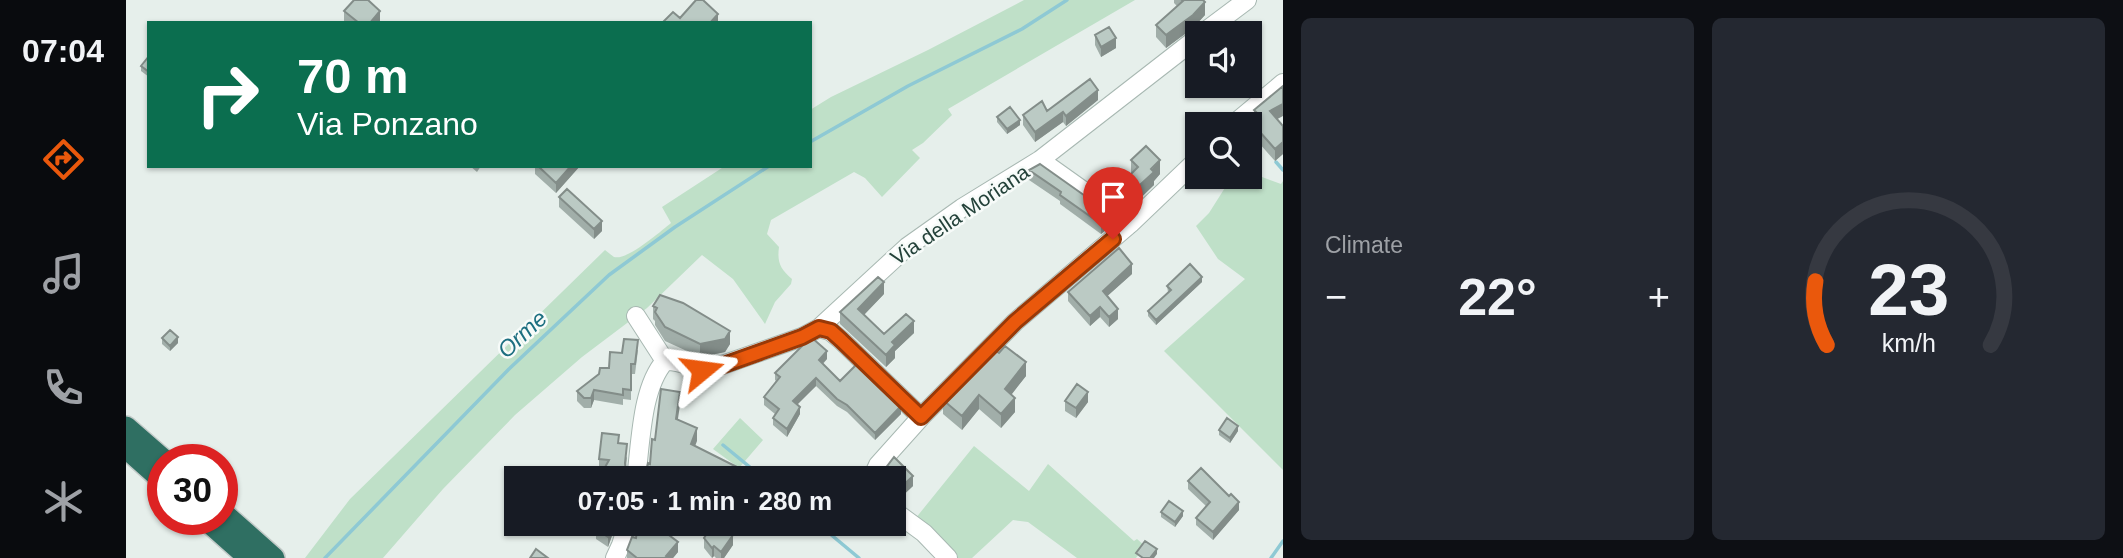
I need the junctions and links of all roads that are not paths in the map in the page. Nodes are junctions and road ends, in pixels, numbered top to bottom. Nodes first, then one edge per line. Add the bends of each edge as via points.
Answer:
1 (1247, 0) edge
2 (1219, 21) edge
3 (1185, 47) edge
4 (1283, 83) edge
5 (1248, 112) edge
6 (1040, 160) junction
7 (1185, 171) edge
8 (1130, 224) junction
9 (636, 316) dead end
10 (819, 328) junction
11 (665, 361) junction
12 (921, 417) junction
13 (126, 427) edge
14 (147, 445) edge
15 (126, 448) edge
16 (638, 466) edge
17 (878, 466) edge
18 (147, 467) edge
19 (906, 520) edge
20 (238, 526) edge
21 (223, 535) edge
22 (624, 536) edge
23 (249, 558) edge
24 (274, 558) edge
25 (615, 558) edge
26 (948, 558) edge

1 - 2 street
3 - 6 street, Via della Moriana
4 - 5 street
6 - 8 street, Via della Moriana
6 - 10 street, Via della Moriana via 907,247
7 - 8 street
8 - 12 street via 1015,322
9 - 11 street
10 - 11 street, Via della Moriana via 708,370
10 - 12 street via 831,331
11 - 16 street via 656,370 647,400
12 - 17 street
13 - 14 highway
15 - 18 highway
19 - 26 street
20 - 24 highway
21 - 23 highway
22 - 25 street

